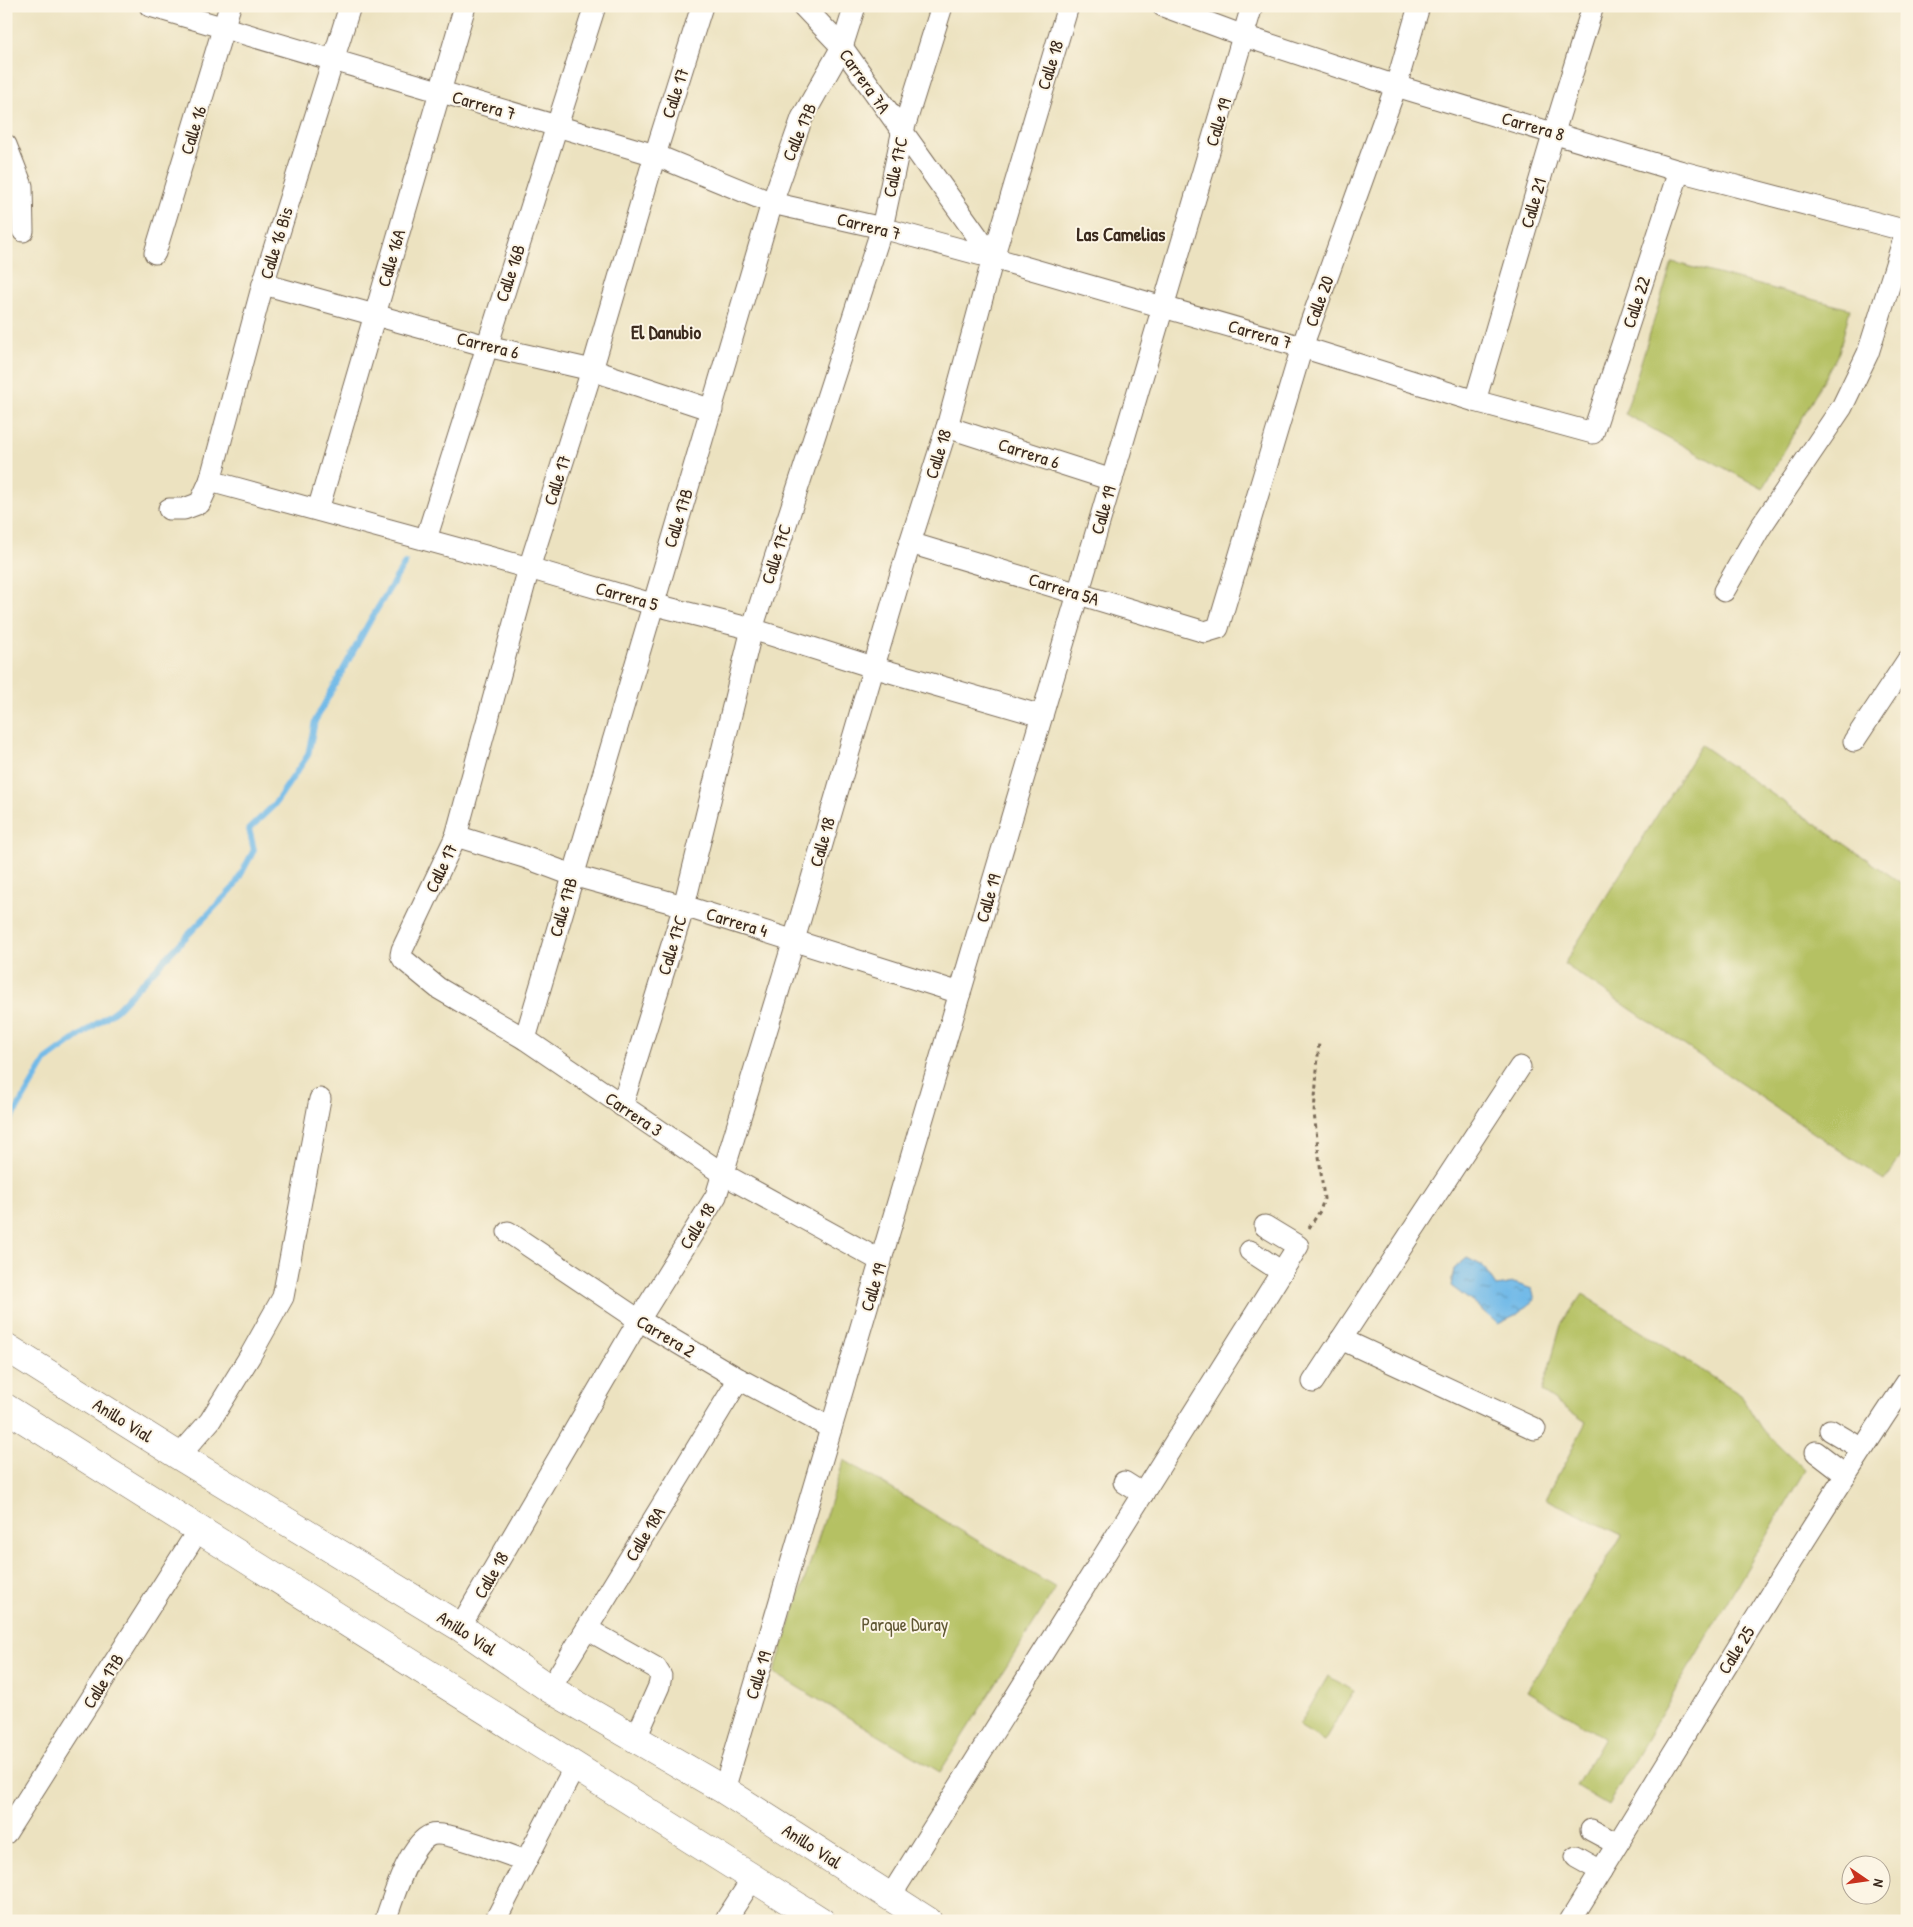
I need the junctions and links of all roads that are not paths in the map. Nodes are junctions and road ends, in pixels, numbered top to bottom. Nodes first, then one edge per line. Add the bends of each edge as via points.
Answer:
1 (150, 6) edge
2 (230, 6) edge
3 (350, 6) edge
4 (465, 6) edge
5 (595, 6) edge
6 (702, 6) edge
7 (803, 6) edge
8 (855, 6) edge
9 (942, 6) edge
10 (1068, 6) edge
11 (1163, 6) edge
12 (1252, 6) edge
13 (1419, 6) edge
14 (1594, 6) edge
15 (224, 28) junction
16 (1244, 36) junction
17 (842, 47) junction
18 (333, 61) junction
19 (1396, 86) junction
20 (440, 92) junction
21 (557, 126) junction
22 (1554, 132) junction
23 (902, 134) junction
24 (6, 145) edge
25 (655, 155) junction
26 (1679, 171) junction
27 (772, 203) junction
28 (882, 228) junction
29 (1907, 230) edge
30 (23, 231) dead end
31 (155, 253) dead end
32 (993, 258) junction
33 (263, 284) junction
34 (1164, 306) junction
35 (375, 315) junction
36 (487, 346) junction
37 (1302, 347) junction
38 (592, 370) junction
39 (1475, 401) junction
40 (712, 410) junction
41 (947, 426) junction
42 (1593, 433) joint
43 (1112, 480) junction
44 (210, 481) junction
45 (169, 509) dead end
46 (318, 510) junction
47 (426, 540) junction
48 (910, 543) junction
49 (529, 568) junction
50 (1724, 592) dead end
51 (1078, 594) junction
52 (652, 604) junction
53 (1218, 628) joint
54 (752, 629) junction
55 (1907, 661) edge
56 (873, 667) junction
57 (1042, 716) junction
58 (1854, 741) dead end
59 (456, 836) junction
60 (572, 875) junction
61 (684, 906) junction
62 (794, 940) junction
63 (402, 950) joint
64 (960, 993) junction
65 (525, 1039) junction
66 (1520, 1067) dead end
67 (320, 1099) dead end
68 (622, 1106) junction
69 (723, 1174) junction
70 (1265, 1226) dead end
71 (508, 1232) dead end
72 (1250, 1251) dead end
73 (881, 1261) junction
74 (1282, 1272) junction
75 (639, 1320) junction
76 (1341, 1339) junction
77 (6, 1346) edge
78 (739, 1378) junction
79 (1313, 1382) dead end
80 (1907, 1382) edge
81 (6, 1408) edge
82 (831, 1428) junction
83 (1535, 1429) dead end
84 (1830, 1430) dead end
85 (1862, 1449) junction
86 (1816, 1452) dead end
87 (179, 1456) junction
88 (1846, 1475) junction
89 (1124, 1482) dead end
90 (1143, 1494) junction
91 (199, 1529) junction
92 (460, 1628) junction
93 (587, 1629) junction
94 (550, 1689) junction
95 (636, 1740) junction
96 (575, 1766) junction
97 (724, 1790) junction
98 (1591, 1830) dead end
99 (6, 1834) edge
100 (1617, 1844) junction
101 (1576, 1857) dead end
102 (526, 1861) junction
103 (1601, 1871) junction
104 (753, 1878) junction
105 (890, 1897) junction
106 (384, 1921) edge
107 (495, 1921) edge
108 (725, 1921) edge
109 (821, 1921) edge
110 (928, 1921) edge
111 (1570, 1921) edge

1 - 15 street, Carrera 7
2 - 15 street, Calle 16
3 - 18 street, Calle 16 Bis
4 - 20 street, Calle 16A
5 - 21 street, Calle 16B
6 - 25 street, Calle 17
7 - 17 street, Carrera 7A
8 - 17 street, Calle 17B
9 - 23 street, Calle 17C
10 - 32 street, Calle 18
11 - 16 street, Carrera 8
12 - 16 street, Calle 19
13 - 19 street, Calle 20
14 - 22 street, Calle 21
15 - 18 street, Carrera 7
15 - 31 street, Calle 16
16 - 19 street, Carrera 8
16 - 34 street, Calle 19
17 - 23 street, Carrera 7A
17 - 27 street, Calle 17B via 802,118
18 - 20 street, Carrera 7
18 - 33 street, Calle 16 Bis
19 - 22 street, Carrera 8
19 - 37 street, Calle 20
20 - 21 street, Carrera 7
20 - 35 street, Calle 16A
21 - 25 street, Carrera 7
21 - 36 street, Calle 16B
22 - 26 street, Carrera 8
22 - 39 street, Calle 21
23 - 28 street, Calle 17C
23 - 32 street, Carrera 7A
24 - 30 street via 22,186
25 - 27 street, Carrera 7
25 - 38 street, Calle 17
26 - 29 street, Carrera 8
26 - 42 street, Calle 22
27 - 28 street, Carrera 7
27 - 40 street, Calle 17B
28 - 32 street, Carrera 7
28 - 54 street, Calle 17C
29 - 50 street via 1868,353 1842,407 1760,528
32 - 34 street, Carrera 7
32 - 41 street, Calle 18
33 - 35 street, Carrera 6
33 - 44 street, Calle 16 Bis
34 - 37 street, Carrera 7
34 - 43 street, Calle 19
35 - 36 street, Carrera 6
35 - 46 street, Calle 16A
36 - 38 street, Carrera 6
36 - 47 street, Calle 16B
37 - 39 street, Carrera 7
37 - 53 street, Calle 20
38 - 40 street, Carrera 6
38 - 49 street, Calle 17
39 - 42 street, Carrera 7
40 - 52 street, Calle 17B
41 - 43 street, Carrera 6
41 - 48 street, Calle 18
43 - 51 street, Calle 19
44 - 45 street, Calle 16 Bis via 200,503 184,509
44 - 46 street, Carrera 5
46 - 47 street, Carrera 5
47 - 49 street, Carrera 5
48 - 51 street, Carrera 5A
48 - 56 street, Calle 18
49 - 52 street, Carrera 5
49 - 59 street, Calle 17
51 - 53 street, Carrera 5A via 1205,632
51 - 57 street, Calle 19
52 - 54 street, Carrera 5
52 - 60 street, Calle 17B
54 - 56 street, Carrera 5
54 - 61 street, Calle 17C
55 - 58 street
56 - 57 street, Carrera 5
56 - 62 street, Calle 18
57 - 64 street, Calle 19
59 - 60 street, Carrera 4
59 - 63 street, Calle 17
60 - 61 street, Carrera 4
60 - 65 street, Calle 17B
61 - 62 street, Carrera 4
61 - 68 street, Calle 17C
62 - 64 street, Carrera 4
62 - 69 street, Calle 18
63 - 65 street, Carrera 3 via 404,960 438,988
64 - 73 street, Calle 19
65 - 68 street, Carrera 3
66 - 76 street
67 - 87 street via 283,1297 210,1421
68 - 69 street, Carrera 3
69 - 73 street, Carrera 3
69 - 75 street, Calle 18 via 716,1196
70 - 74 street via 1298,1246
71 - 75 street, Carrera 2
72 - 74 street
73 - 82 street, Calle 19
74 - 90 street
75 - 78 street, Carrera 2
75 - 92 street, Calle 18
76 - 79 street
76 - 83 street
77 - 87 highway, Anillo Vial
78 - 82 street, Carrera 2
78 - 93 street, Calle 18A
80 - 85 street, Calle 25
81 - 91 highway
82 - 97 street, Calle 19
84 - 85 street
85 - 88 street, Calle 25
86 - 88 street
87 - 92 highway, Anillo Vial
88 - 100 street, Calle 25
89 - 90 street
90 - 105 street
91 - 96 highway
91 - 99 street, Calle 17B
92 - 94 highway, Anillo Vial
93 - 94 street, Calle 18A
93 - 95 street via 656,1668 661,1676
94 - 95 highway, Anillo Vial
95 - 97 highway, Anillo Vial
96 - 102 street
96 - 104 highway
97 - 105 highway, Anillo Vial
98 - 100 street
100 - 103 street, Calle 25
101 - 103 street
102 - 106 street via 450,1836 432,1834 420,1842 411,1857
102 - 107 street
103 - 111 street, Calle 25
104 - 108 street
104 - 109 highway
105 - 110 highway, Anillo Vial

